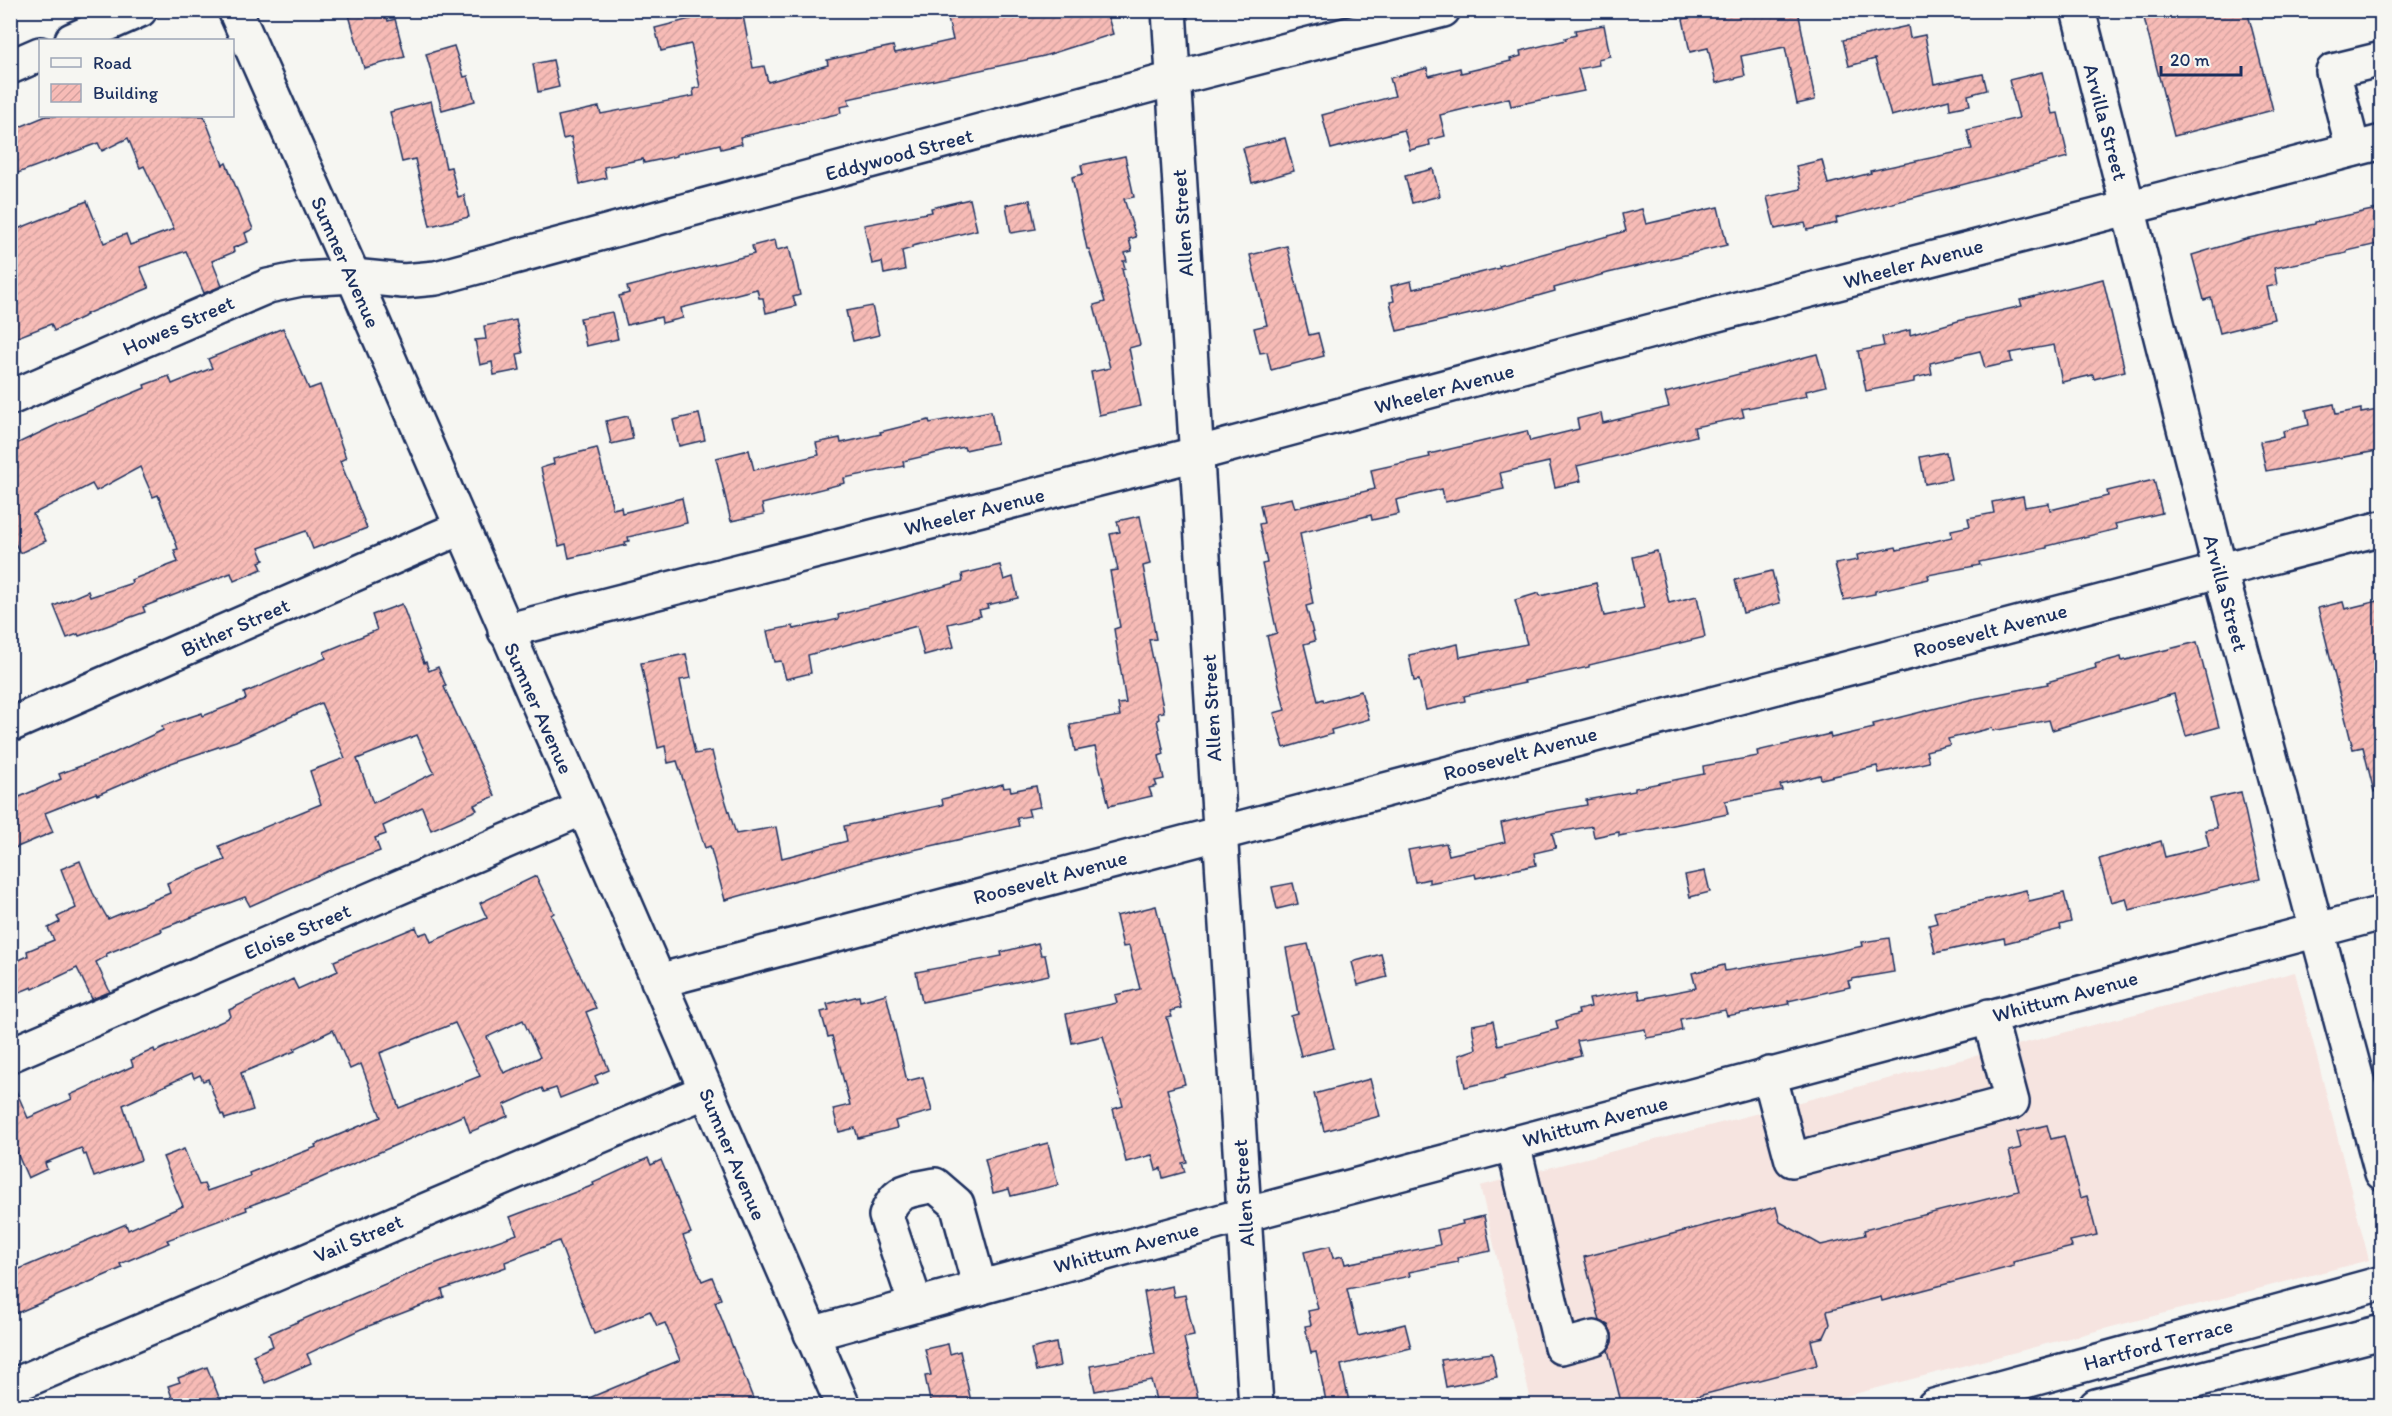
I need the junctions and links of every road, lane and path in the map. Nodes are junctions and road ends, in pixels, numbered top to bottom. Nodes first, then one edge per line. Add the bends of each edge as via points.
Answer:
1 (140, 10) edge
2 (235, 10) edge
3 (1168, 10) edge
4 (1443, 10) edge
5 (2078, 10) edge
6 (74, 39) edge
7 (39, 54) edge
8 (2382, 59) edge
9 (10, 67) edge
10 (1173, 79) junction
11 (2368, 146) edge
12 (2128, 207) junction
13 (353, 276) junction
14 (10, 398) edge
15 (1196, 454) junction
16 (460, 528) junction
17 (2382, 528) edge
18 (2220, 570) junction
19 (505, 631) junction
20 (10, 725) edge
21 (583, 808) junction
22 (1219, 832) junction
23 (2382, 913) edge
24 (2317, 930) junction
25 (658, 981) junction
26 (1989, 1016) junction
27 (10, 1055) edge
28 (1769, 1074) junction
29 (706, 1091) junction
30 (1513, 1143) junction
31 (2382, 1173) edge
32 (1244, 1215) junction
33 (2382, 1283) edge
34 (980, 1288) junction
35 (916, 1305) junction
36 (2382, 1332) edge
37 (811, 1334) junction
38 (1594, 1338) dead end
39 (10, 1387) edge
40 (843, 1406) edge
41 (1256, 1406) edge
42 (1934, 1406) edge
43 (2096, 1406) edge

1 - 6 street
2 - 13 street, Sumner Avenue
3 - 10 street, Allen Street
4 - 10 street, Eddywood Street
5 - 12 street, Arvilla Street
7 - 9 street
8 - 11 street via 2333,71
10 - 13 street, Eddywood Street via 436,278 403,281
10 - 15 street, Allen Street
11 - 12 street, Wheeler Avenue
12 - 15 street, Wheeler Avenue
12 - 18 street, Arvilla Street
13 - 14 street, Howes Street via 301,279 268,286
13 - 16 street, Sumner Avenue
15 - 19 street, Wheeler Avenue
15 - 22 street, Allen Street
16 - 19 street, Sumner Avenue
16 - 20 street, Bither Street
17 - 18 street, Roosevelt Avenue
18 - 22 street, Roosevelt Avenue
18 - 24 street, Arvilla Street
19 - 21 street, Sumner Avenue
21 - 25 street, Sumner Avenue
21 - 27 street, Eloise Street
22 - 25 street, Roosevelt Avenue
22 - 32 street, Allen Street
23 - 24 street, Whittum Avenue
24 - 26 street, Whittum Avenue
24 - 31 street, Arvilla Street
25 - 29 street, Sumner Avenue
26 - 28 street, Whittum Avenue
26 - 28 street via 2012,1102 1815,1154 1792,1160
28 - 30 street, Whittum Avenue
29 - 37 street, Sumner Avenue
29 - 39 street, Vail Street
30 - 32 street, Whittum Avenue
30 - 38 street via 1561,1347
32 - 34 street, Whittum Avenue
32 - 41 street, Allen Street
33 - 42 street, Hartford Terrace
34 - 35 street, Whittum Avenue
34 - 35 street via 957,1204 935,1185 899,1194 891,1201 886,1216
35 - 37 street, Whittum Avenue
36 - 43 street, Hartford Terrace
37 - 40 street, Sumner Avenue

